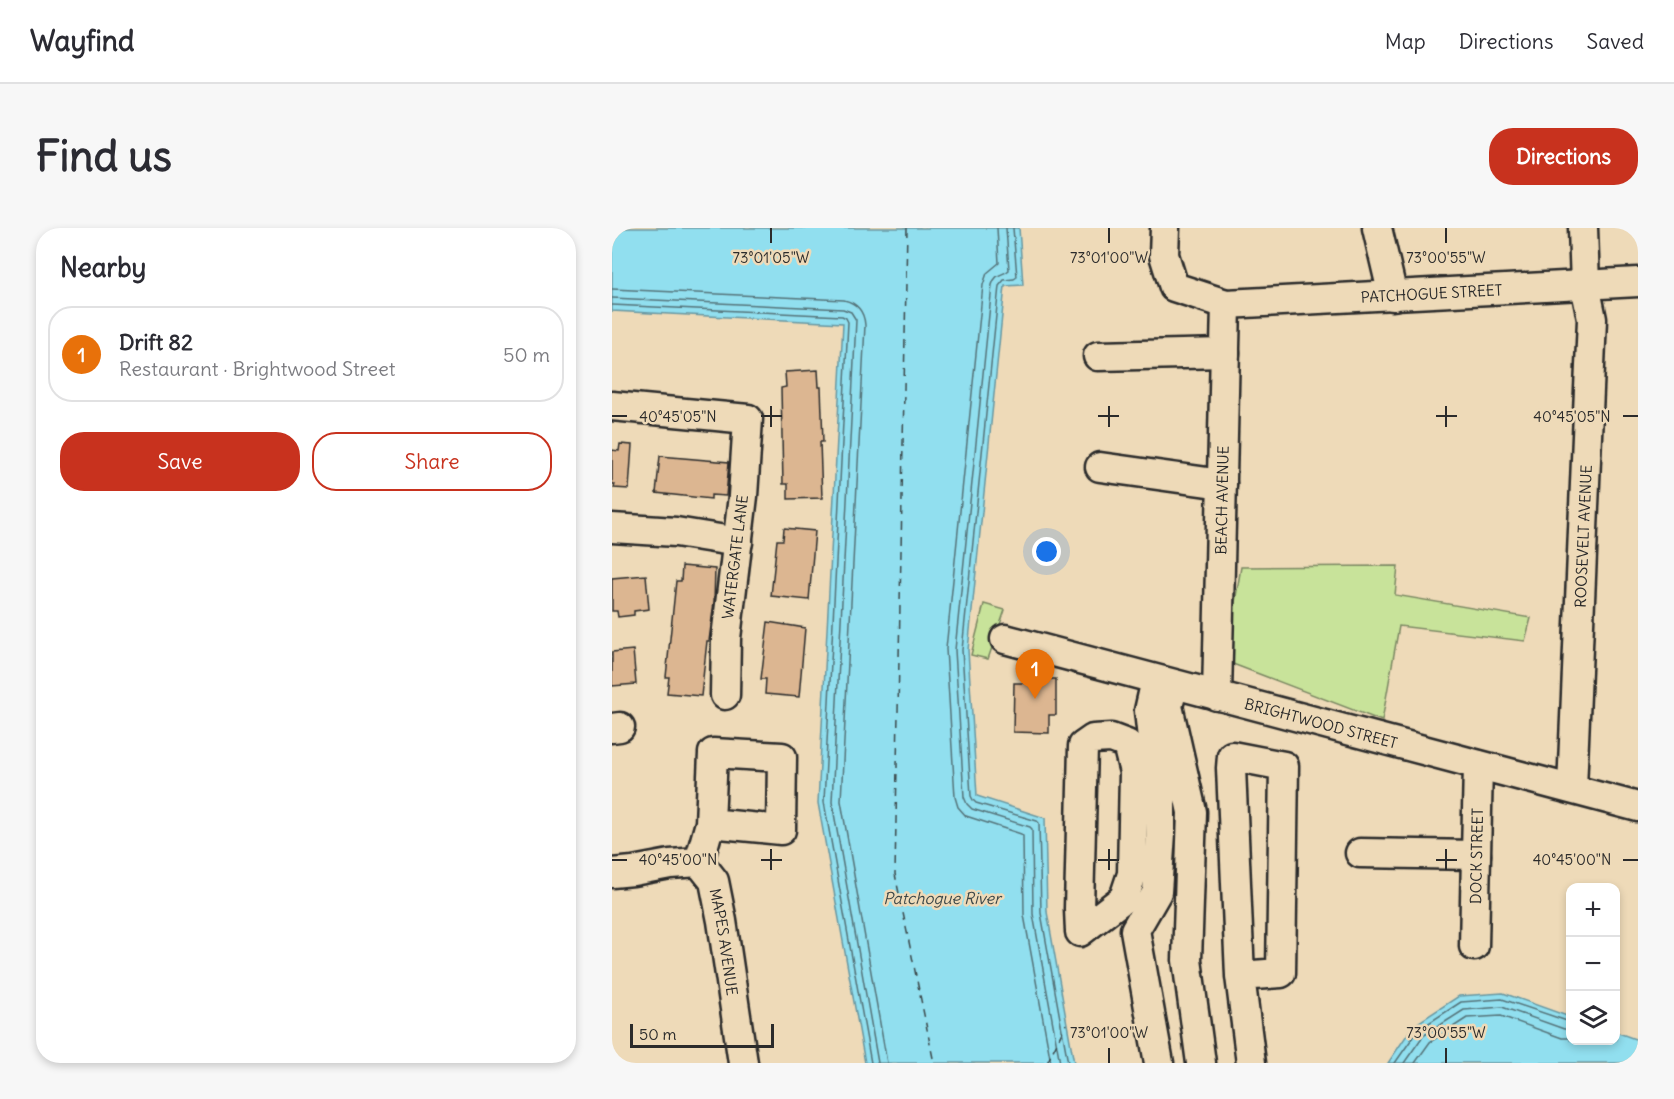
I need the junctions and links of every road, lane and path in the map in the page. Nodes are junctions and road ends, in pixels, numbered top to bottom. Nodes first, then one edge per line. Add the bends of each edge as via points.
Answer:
1 (1166, 228) edge
2 (1377, 228) edge
3 (1582, 228) edge
4 (1638, 282) edge
5 (1585, 285) junction
6 (1393, 296) junction
7 (1226, 304) junction
8 (1225, 353) junction
9 (1098, 356) dead end
10 (612, 406) edge
11 (1100, 467) dead end
12 (1222, 484) junction
13 (612, 528) edge
14 (738, 542) junction
15 (1005, 639) dead end
16 (1165, 682) junction
17 (725, 694) dead end
18 (1217, 696) junction
19 (1478, 765) junction
20 (1572, 788) junction
21 (1638, 807) edge
22 (710, 823) dead end
23 (1360, 853) dead end
24 (1476, 855) junction
25 (699, 862) junction
26 (612, 873) edge
27 (1135, 930) junction
28 (1080, 932) junction
29 (1474, 946) dead end
30 (1240, 976) junction
31 (743, 1063) edge
32 (1160, 1063) edge
33 (1201, 1063) edge
34 (1251, 1063) edge

1 - 7 street via 1164,255 1174,287
2 - 6 street
3 - 5 street, ROOSEVELT AVENUE
4 - 5 street, PATCHOGUE STREET
5 - 6 street, PATCHOGUE STREET
5 - 20 street, ROOSEVELT AVENUE via 1592,319
6 - 7 street, PATCHOGUE STREET
7 - 8 street, BEACH AVENUE
8 - 9 street
8 - 12 street, BEACH AVENUE
10 - 14 street, WATERGATE LANE via 748,419
11 - 12 street
12 - 18 street, BEACH AVENUE
13 - 14 street via 676,532
14 - 17 street, WATERGATE LANE via 726,638
15 - 16 street, BRIGHTWOOD STREET
16 - 18 street, BRIGHTWOOD STREET
16 - 27 street via 1149,711 1161,783 1157,892
16 - 33 street via 1192,812 1187,960
18 - 19 street, BRIGHTWOOD STREET
19 - 20 street, BRIGHTWOOD STREET
19 - 24 street, DOCK STREET
20 - 21 street, BRIGHTWOOD STREET
22 - 25 street
23 - 24 street
24 - 29 street, DOCK STREET
25 - 26 street
25 - 31 street, MAPES AVENUE via 714,881
27 - 28 street via 1108,936
27 - 32 street
28 - 28 street via 1083,746 1093,739 1111,738 1127,744 1134,772 1132,874 1124,898
30 - 30 street via 1231,768 1232,756 1284,766 1281,973
30 - 34 street

